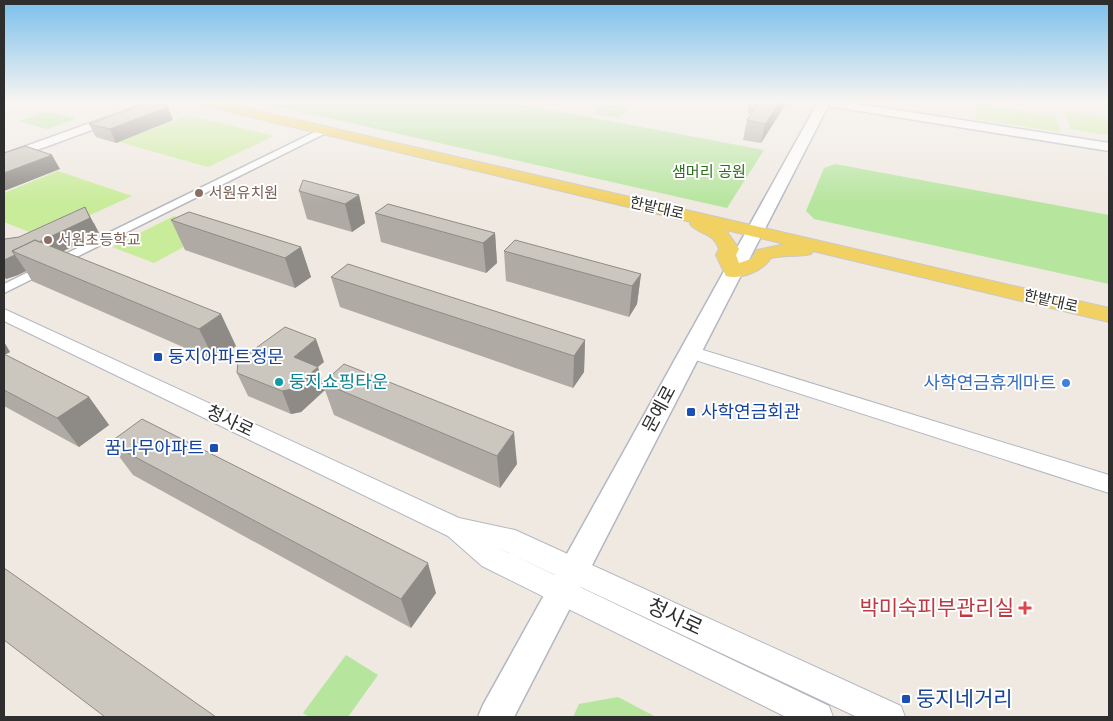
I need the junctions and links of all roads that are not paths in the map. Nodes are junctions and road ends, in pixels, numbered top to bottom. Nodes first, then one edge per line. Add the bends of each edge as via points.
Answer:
1 (66, 136) edge
2 (314, 136) edge
3 (349, 136) edge
4 (382, 136) edge
5 (807, 136) edge
6 (1038, 136) edge
7 (1109, 147) edge
8 (4, 158) edge
9 (673, 211) junction
10 (758, 225) junction
11 (850, 253) junction
12 (733, 272) junction
13 (4, 289) edge
14 (1109, 300) edge
15 (4, 314) edge
16 (1109, 315) edge
17 (690, 352) junction
18 (1109, 484) edge
19 (568, 581) junction
20 (495, 717) edge
21 (818, 717) edge
22 (890, 717) edge

1 - 8 main road
2 - 13 street
3 - 9 main road, 한밭대로
4 - 10 main road, 한밭대로
5 - 10 main road, 문예로
6 - 7 main road
9 - 10 main road, 한밭대로
9 - 12 main road via 683,220 714,230 722,236 729,249 726,255
10 - 11 main road, 한밭대로
10 - 12 main road, 문예로
10 - 14 main road, 한밭대로
11 - 12 main road via 832,256 805,250 782,250 764,254 758,263
11 - 16 main road, 한밭대로
12 - 17 main road, 문예로
15 - 19 street, 청사로 via 456,528 491,558
17 - 18 street
17 - 19 main road, 문예로
19 - 20 main road, 문예로
19 - 21 street, 청사로
19 - 22 street, 청사로

